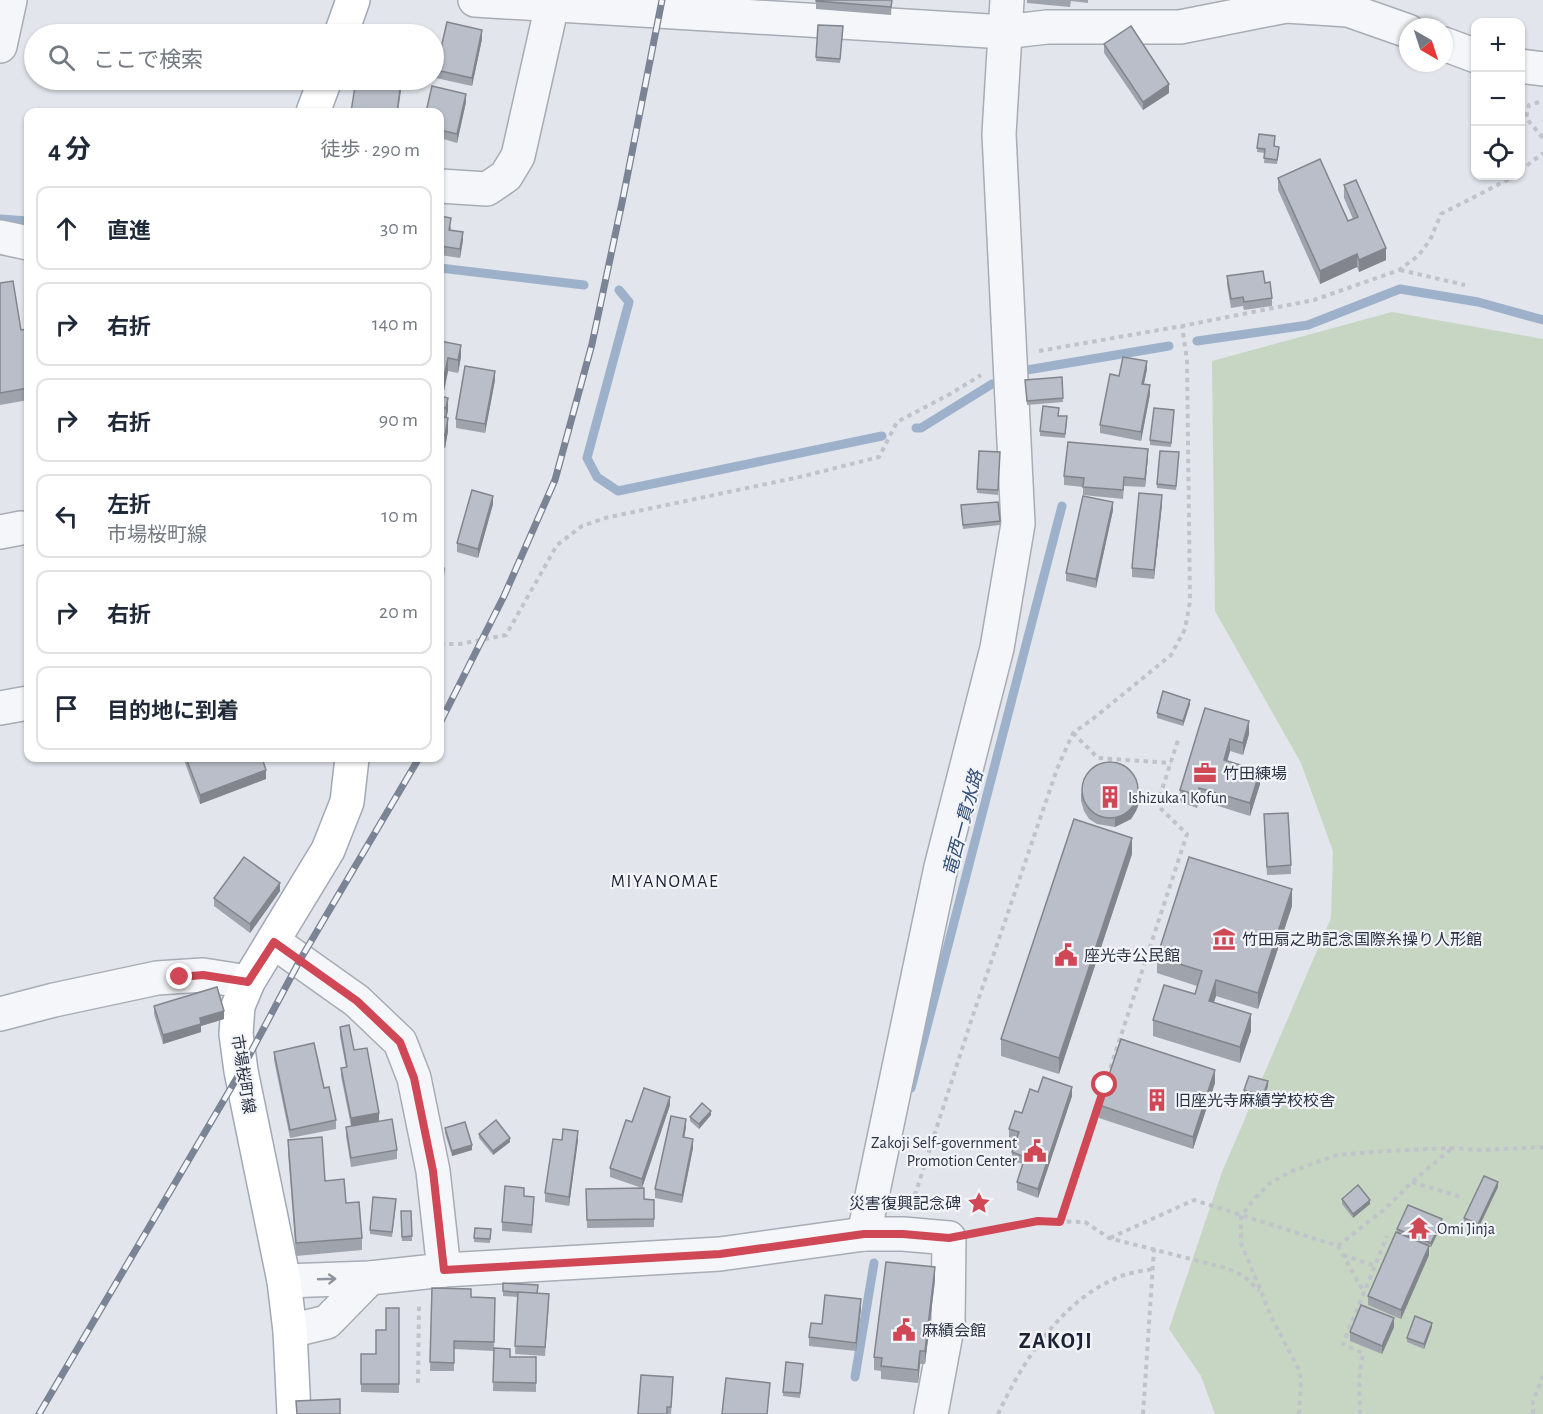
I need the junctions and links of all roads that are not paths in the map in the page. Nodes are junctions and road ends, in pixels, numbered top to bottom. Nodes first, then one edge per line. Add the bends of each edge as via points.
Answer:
1 (10, 0) edge
2 (353, 0) edge
3 (475, 0) edge
4 (1007, 0) edge
5 (552, 5) junction
6 (345, 24) edge
7 (1399, 28) edge
8 (1005, 32) junction
9 (0, 46) edge
10 (1453, 47) edge
11 (1471, 54) edge
12 (1525, 67) edge
13 (1543, 69) edge
14 (321, 90) edge
15 (314, 108) edge
16 (444, 186) edge
17 (0, 237) edge
18 (24, 242) edge
19 (24, 704) edge
20 (0, 708) edge
21 (352, 762) edge
22 (274, 942) junction
23 (248, 982) junction
24 (0, 1014) edge
25 (864, 1234) junction
26 (431, 1271) junction
27 (370, 1278) junction
28 (284, 1281) junction
29 (290, 1331) junction
30 (294, 1414) edge
31 (931, 1414) edge

1 - 9 street
2 - 6 main road
3 - 5 street
4 - 8 street
5 - 8 street
5 - 16 street via 518,156 507,176 487,189
7 - 8 street via 1348,10 1286,6 1180,27 1047,27
8 - 25 street via 999,134 1018,524 997,648 941,867
10 - 11 street
12 - 13 street
14 - 15 main road
17 - 18 street
19 - 20 street
21 - 22 main road, 市場桜町線 via 347,802 328,850
22 - 23 main road, 市場桜町線
22 - 26 street via 357,1001 400,1042 414,1078 433,1171
23 - 24 street via 203,975 157,978
23 - 28 main road, 市場桜町線 via 238,1006 236,1034
25 - 26 street via 720,1254
25 - 31 street via 949,1238 948,1323
26 - 27 street
28 -> 27 street
27 - 29 street via 327,1322
28 - 29 main road, 市場桜町線
29 - 30 main road, 市場桜町線

